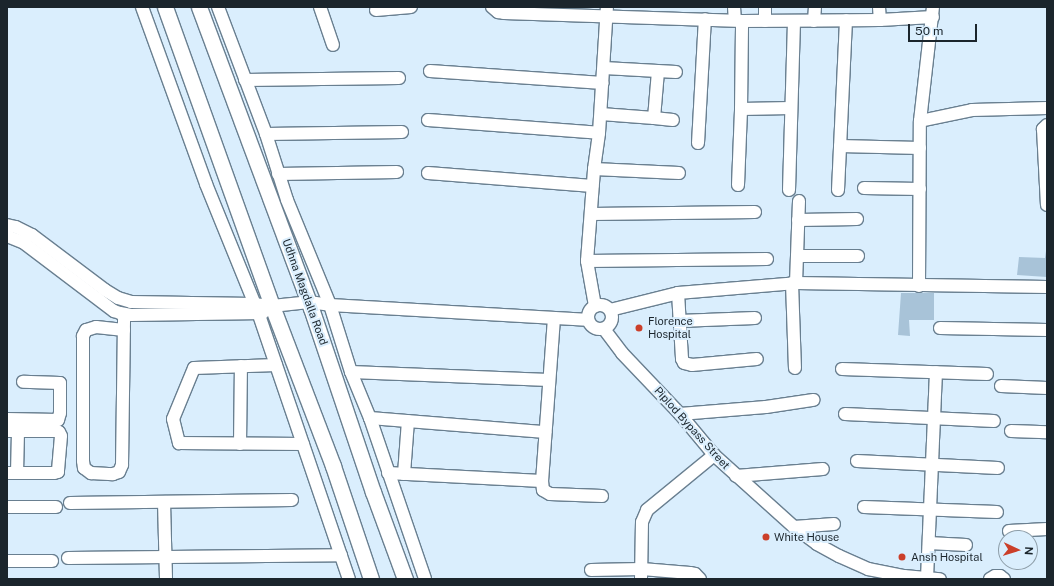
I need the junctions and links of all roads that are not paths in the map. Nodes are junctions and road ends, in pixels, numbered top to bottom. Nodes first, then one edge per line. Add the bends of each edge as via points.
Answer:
1 (142, 7) edge
2 (165, 7) edge
3 (199, 7) edge
4 (218, 7) edge
5 (320, 7) edge
6 (411, 7) edge
7 (492, 7) edge
8 (734, 7) edge
9 (765, 7) edge
10 (814, 7) edge
11 (880, 7) edge
12 (376, 10) dead end
13 (607, 11) edge
14 (933, 12) edge
15 (705, 19) junction
16 (738, 20) junction
17 (846, 20) junction
18 (880, 20) junction
19 (765, 21) junction
20 (814, 21) junction
21 (794, 22) junction
22 (333, 45) dead end
23 (604, 68) junction
24 (430, 71) dead end
25 (658, 71) junction
26 (676, 72) dead end
27 (400, 78) dead end
28 (245, 80) junction
29 (603, 83) junction
30 (791, 108) junction
31 (1047, 108) edge
32 (741, 109) junction
33 (601, 114) junction
34 (654, 118) junction
35 (428, 120) dead end
36 (673, 120) dead end
37 (920, 121) junction
38 (1047, 125) edge
39 (402, 132) dead end
40 (266, 134) junction
41 (599, 134) junction
42 (698, 143) dead end
43 (840, 146) junction
44 (920, 148) junction
45 (594, 169) junction
46 (397, 172) dead end
47 (428, 173) dead end
48 (679, 173) dead end
49 (278, 174) junction
50 (738, 185) dead end
51 (592, 186) junction
52 (864, 188) dead end
53 (920, 189) junction
54 (789, 190) dead end
55 (838, 190) dead end
56 (799, 200) dead end
57 (1047, 205) edge
58 (755, 212) dead end
59 (591, 214) junction
60 (857, 219) dead end
61 (798, 220) junction
62 (7, 225) edge
63 (7, 236) edge
64 (797, 256) junction
65 (858, 256) dead end
66 (766, 259) dead end
67 (587, 261) junction
68 (794, 283) junction
69 (919, 286) junction
70 (1047, 287) edge
71 (678, 293) junction
72 (310, 305) junction
73 (330, 305) junction
74 (595, 306) junction
75 (255, 308) junction
76 (273, 310) junction
77 (610, 310) junction
78 (124, 314) junction
79 (554, 318) junction
80 (755, 318) dead end
81 (588, 320) junction
82 (679, 321) junction
83 (940, 328) dead end
84 (604, 329) junction
85 (124, 330) junction
86 (1047, 330) edge
87 (757, 360) dead end
88 (276, 365) junction
89 (241, 366) junction
90 (795, 368) dead end
91 (842, 368) dead end
92 (351, 372) junction
93 (936, 372) junction
94 (987, 374) dead end
95 (549, 380) junction
96 (23, 382) dead end
97 (1001, 386) dead end
98 (1047, 388) edge
99 (813, 400) dead end
100 (680, 414) junction
101 (845, 414) dead end
102 (370, 418) junction
103 (7, 419) edge
104 (934, 419) junction
105 (408, 421) junction
106 (994, 421) dead end
107 (13, 431) edge
108 (1011, 431) dead end
109 (545, 432) junction
110 (1047, 432) edge
111 (240, 444) junction
112 (303, 444) junction
113 (714, 456) junction
114 (857, 461) dead end
115 (932, 464) junction
116 (998, 468) dead end
117 (823, 469) dead end
118 (12, 473) edge
119 (388, 473) junction
120 (404, 474) junction
121 (736, 476) junction
122 (542, 481) junction
123 (602, 496) dead end
124 (292, 500) dead end
125 (164, 502) junction
126 (70, 503) dead end
127 (7, 507) edge
128 (56, 507) dead end
129 (864, 507) dead end
130 (931, 510) junction
131 (997, 512) dead end
132 (834, 524) dead end
133 (794, 527) junction
134 (1047, 529) edge
135 (1028, 530) edge
136 (929, 544) junction
137 (966, 545) dead end
138 (340, 555) junction
139 (68, 558) dead end
140 (166, 558) junction
141 (7, 561) edge
142 (52, 561) dead end
143 (591, 570) dead end
144 (642, 574) edge
145 (927, 578) junction
146 (166, 579) edge
147 (349, 579) edge
148 (371, 579) edge
149 (405, 579) edge
150 (425, 579) edge
151 (700, 579) edge
152 (940, 579) edge
153 (990, 579) edge
154 (1004, 579) edge

1 - 75 street via 206,184
2 - 76 main road
3 - 72 main road, Udhna Magdalla Road
4 - 28 street
5 - 22 street
6 - 12 street
7 - 13 street via 504,13
8 - 16 street
9 - 19 street
10 - 20 street
11 - 18 street
13 - 15 street
13 - 23 street
14 - 18 street
14 - 37 street
15 - 16 street
15 - 42 street
16 - 19 street
16 - 32 street
17 - 18 street
17 - 20 street
17 - 43 street
19 - 21 street
20 - 21 street
21 - 30 street
23 - 25 street
23 - 29 street
24 - 29 street
25 - 26 street
25 - 34 street
27 - 28 street
28 - 40 street
29 - 33 street
30 - 32 street
30 - 54 street
31 - 37 street via 972,110
32 - 50 street
33 - 34 street
33 - 41 street
34 - 36 street
35 - 41 street
37 - 44 street
38 - 57 street via 1043,129
39 - 40 street
40 - 49 street
41 - 45 street
43 - 44 street
43 - 55 street
44 - 53 street
45 - 48 street
45 - 51 street
46 - 49 street
47 - 51 street
49 - 73 street
51 - 59 street
52 - 53 street
53 - 69 street
56 - 61 street
58 - 59 street
59 - 67 street
60 - 61 street
61 - 64 street
62 - 75 street via 32,235 105,290 126,301
63 - 78 street via 24,243 114,312
64 - 65 street
64 - 68 street
66 - 67 street
67 - 74 street
68 - 69 street
68 - 71 street
68 - 90 street
69 - 70 street
71 - 77 street
71 - 82 street
72 - 73 street
72 - 76 street
72 - 149 main road, Udhna Magdalla Road
73 - 79 street
73 - 92 street
74 - 77 street via 603,306
74 - 81 street via 589,312
75 - 76 street
75 - 78 street
75 - 88 street
76 - 148 main road via 333,466
77 - 84 street via 611,321
78 - 85 street
79 - 81 street
79 - 95 street
80 - 82 street
81 - 84 street via 596,329
82 - 87 street via 684,363 692,365
83 - 86 street
84 - 100 street, Piplod Bypass Street via 622,353
85 - 85 street via 122,466 119,472 113,474 91,473 84,468 83,462 83,336 86,330 96,328
88 - 89 street
88 - 112 street
89 - 111 street
89 - 111 street via 194,368 173,418 179,443
91 - 93 street
92 - 95 street
92 - 102 street
93 - 94 street
93 - 104 street
95 - 109 street
96 - 103 street via 60,383 58,420
97 - 98 street
99 - 100 street via 766,407
100 - 113 street, Piplod Bypass Street
101 - 104 street
102 - 105 street
102 - 119 street
104 - 106 street
104 - 115 street
105 - 109 street
105 - 120 street
107 - 118 street
107 - 118 street via 59,432 61,436 58,472
108 - 110 street
109 - 122 street
111 - 112 street
112 - 138 street
113 - 121 street, Piplod Bypass Street
113 - 144 street via 647,510 642,522
114 - 115 street
115 - 116 street
115 - 130 street
117 - 121 street
119 - 120 street
119 - 150 street
120 - 122 street
121 - 133 street, Piplod Bypass Street
122 - 123 street via 543,490 550,494
124 - 125 street
125 - 126 street
125 - 140 street
127 - 128 street
129 - 130 street
130 - 131 street
130 - 136 street
132 - 133 street
133 - 145 street, Piplod Bypass Street via 817,544 868,569
134 - 135 street
136 - 137 street
136 - 145 street
138 - 140 street
138 - 147 street
139 - 140 street
140 - 146 street
141 - 142 street
143 - 144 street
144 - 151 street via 690,573
145 - 152 street, Piplod Bypass Street
153 - 154 street via 995,576

